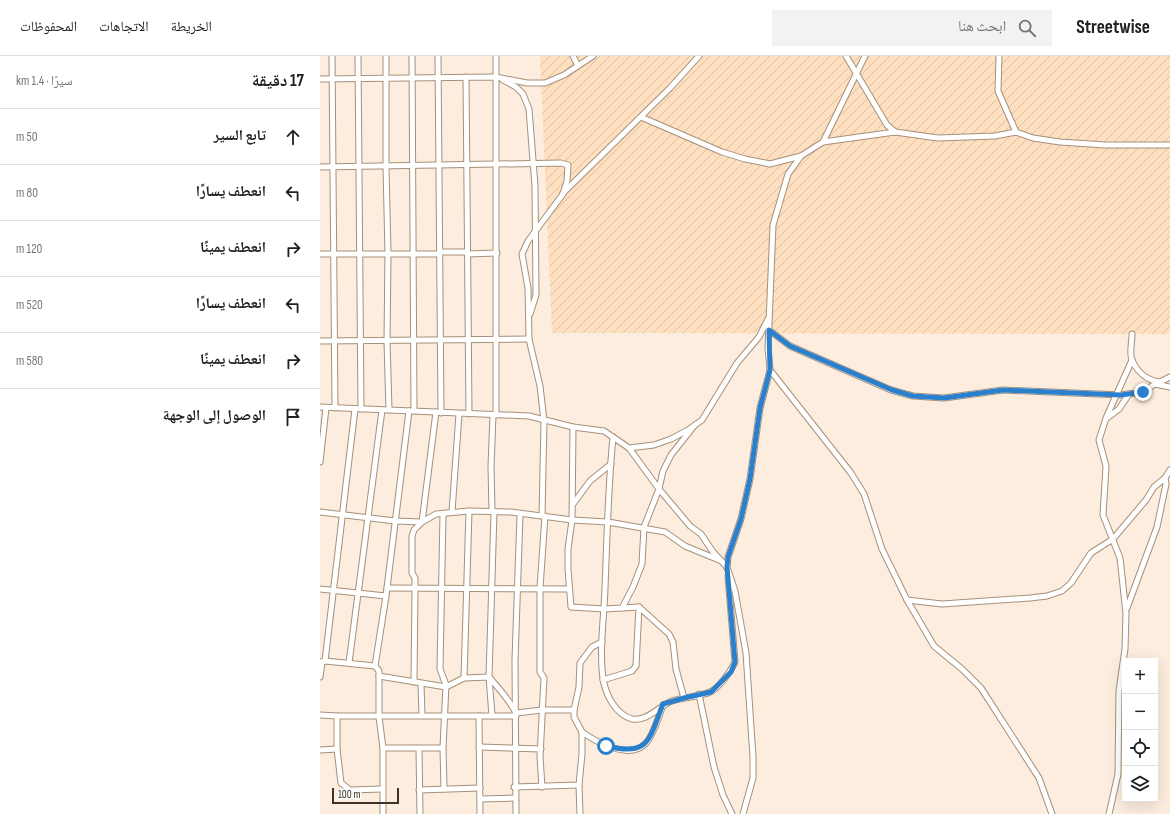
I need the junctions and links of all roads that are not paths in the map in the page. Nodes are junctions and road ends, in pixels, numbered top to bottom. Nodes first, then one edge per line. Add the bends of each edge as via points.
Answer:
1 (332, 56) edge
2 (358, 56) edge
3 (386, 56) edge
4 (412, 56) edge
5 (438, 56) edge
6 (496, 56) edge
7 (573, 56) edge
8 (593, 56) edge
9 (699, 56) edge
10 (846, 56) edge
11 (865, 56) edge
12 (999, 56) edge
13 (578, 66) junction
14 (856, 73) junction
15 (466, 77) junction
16 (496, 77) junction
17 (386, 78) junction
18 (438, 78) junction
19 (320, 79) edge
20 (332, 79) junction
21 (358, 79) junction
22 (411, 79) junction
23 (641, 117) junction
24 (895, 132) junction
25 (1016, 132) junction
26 (823, 142) junction
27 (1170, 144) edge
28 (801, 156) junction
29 (534, 163) junction
30 (497, 164) junction
31 (412, 165) junction
32 (439, 165) junction
33 (467, 165) junction
34 (320, 167) edge
35 (332, 167) junction
36 (359, 167) junction
37 (386, 167) junction
38 (562, 194) junction
39 (536, 231) junction
40 (440, 253) junction
41 (467, 253) junction
42 (497, 253) junction
43 (320, 254) edge
44 (334, 254) junction
45 (360, 254) junction
46 (388, 254) junction
47 (413, 254) junction
48 (770, 316) junction
49 (528, 320) junction
50 (769, 330) junction
51 (1132, 334) dead end
52 (497, 339) junction
53 (528, 339) junction
54 (361, 340) junction
55 (441, 340) junction
56 (468, 340) junction
57 (320, 341) edge
58 (335, 341) junction
59 (387, 341) junction
60 (413, 341) junction
61 (1132, 360) junction
62 (770, 370) junction
63 (1170, 377) edge
64 (1158, 383) junction
65 (1170, 386) edge
66 (1117, 394) junction
67 (1128, 394) junction
68 (320, 407) edge
69 (326, 408) junction
70 (335, 408) junction
71 (358, 409) junction
72 (382, 410) junction
73 (389, 410) junction
74 (412, 411) junction
75 (439, 412) junction
76 (459, 414) junction
77 (468, 414) junction
78 (494, 415) junction
79 (1106, 418) junction
80 (544, 421) junction
81 (694, 426) junction
82 (573, 427) junction
83 (613, 437) junction
84 (629, 448) junction
85 (320, 462) edge
86 (611, 464) junction
87 (1170, 470) edge
88 (1166, 478) junction
89 (658, 489) junction
90 (572, 504) junction
91 (469, 511) junction
92 (320, 512) edge
93 (452, 512) junction
94 (493, 512) junction
95 (443, 514) junction
96 (342, 515) junction
97 (520, 515) junction
98 (543, 516) junction
99 (368, 518) junction
100 (572, 520) junction
101 (395, 521) junction
102 (422, 522) junction
103 (608, 522) junction
104 (644, 527) junction
105 (1113, 539) junction
106 (720, 560) junction
107 (727, 567) junction
108 (387, 588) junction
109 (467, 588) junction
110 (492, 588) junction
111 (518, 588) junction
112 (540, 588) junction
113 (320, 589) edge
114 (415, 589) junction
115 (441, 589) junction
116 (569, 589) junction
117 (332, 590) junction
118 (358, 593) junction
119 (386, 596) junction
120 (907, 600) junction
121 (639, 607) junction
122 (622, 608) junction
123 (604, 609) junction
124 (1126, 613) junction
125 (602, 642) junction
126 (322, 662) edge
127 (349, 663) junction
128 (375, 666) junction
129 (379, 676) junction
130 (320, 677) edge
131 (490, 677) junction
132 (464, 678) junction
133 (604, 680) junction
134 (414, 682) junction
135 (420, 684) junction
136 (446, 687) junction
137 (699, 694) junction
138 (684, 698) junction
139 (663, 704) junction
140 (542, 710) junction
141 (574, 710) junction
142 (516, 714) junction
143 (422, 715) junction
144 (320, 716) edge
145 (337, 716) junction
146 (444, 716) junction
147 (479, 716) junction
148 (492, 716) junction
149 (379, 717) junction
150 (582, 732) junction
151 (479, 747) junction
152 (383, 748) junction
153 (443, 748) junction
154 (419, 749) junction
155 (516, 749) junction
156 (541, 749) junction
157 (320, 750) edge
158 (337, 750) junction
159 (580, 785) junction
160 (514, 787) junction
161 (542, 787) junction
162 (480, 788) junction
163 (382, 789) junction
164 (419, 790) junction
165 (444, 790) junction
166 (515, 798) junction
167 (480, 799) junction
168 (383, 814) edge
169 (420, 814) edge
170 (480, 814) edge
171 (516, 814) edge
172 (580, 814) edge
173 (732, 814) edge
174 (743, 814) edge
175 (1052, 814) edge
176 (1109, 814) edge

1 - 20 street
2 - 21 street
3 - 17 street
4 - 22 street
5 - 18 street
6 - 16 street
7 - 13 street
8 - 13 street
9 - 23 street
10 - 14 street
11 - 14 street
12 - 25 street via 998,91
13 - 16 street via 545,83 527,83
14 - 24 street via 887,125
14 - 26 street
15 - 16 street
15 - 18 street
15 - 33 street
16 - 29 street via 516,87 523,94 529,109
16 - 30 street
17 - 21 street
17 - 22 street
17 - 37 street
18 - 22 street
18 - 32 street
19 - 20 street
20 - 21 street
20 - 35 street
21 - 36 street
22 - 31 street
23 - 28 street via 745,160 770,164
23 - 38 street
24 - 25 street via 938,138 995,136
24 - 26 street
25 - 27 street via 1033,138 1060,142 1105,145
26 - 28 street
28 - 48 street via 788,174 773,225
29 - 30 street
29 - 38 street via 561,162 568,165 567,181
29 - 39 street
30 - 33 street
30 - 42 street
31 - 32 street
31 - 37 street
31 - 47 street
32 - 33 street
32 - 40 street
33 - 41 street
34 - 35 street
35 - 36 street
35 - 44 street
36 - 37 street
36 - 45 street
37 - 46 street
38 - 39 street
39 - 49 street via 536,295
39 - 49 street via 522,254 528,288
40 - 41 street
40 - 47 street
40 - 55 street
41 - 42 street
41 - 56 street
42 - 52 street
43 - 44 street
44 - 45 street
44 - 58 street
45 - 46 street
45 - 54 street
46 - 47 street
46 - 59 street
47 - 60 street
48 - 50 street
48 - 81 street via 759,337 737,362 702,420
49 - 53 street
50 - 62 street
50 - 66 street via 790,346 892,390 913,396 944,398 1003,390
51 - 61 street
52 - 53 street
52 - 56 street
52 - 78 street
53 - 80 street via 540,386
54 - 58 street
54 - 59 street
54 - 71 street
55 - 56 street
55 - 60 street
55 - 75 street
56 - 77 street
57 - 58 street
58 - 70 street
59 - 60 street
59 - 73 street
60 - 74 street
61 - 64 street via 1143,375
61 - 66 street
62 - 107 street via 760,408 750,479
62 - 120 street via 841,459 864,494 882,549
63 - 64 street
64 - 65 street
64 - 67 street via 1143,392
66 - 67 street
66 - 79 street
67 - 79 street via 1119,409
68 - 69 street
69 - 70 street
69 - 85 street
70 - 71 street
71 - 72 street
71 - 96 street
72 - 73 street
72 - 99 street
73 - 74 street
74 - 75 street
74 - 101 street
75 - 76 street
75 - 102 street
76 - 77 street
76 - 93 street
77 - 78 street
78 - 80 street via 529,416
78 - 94 street via 491,466
79 - 105 street via 1099,440 1106,466 1103,515
80 - 82 street
80 - 98 street
81 - 84 street via 654,445
81 - 89 street via 671,455
82 - 83 street via 604,431
82 - 90 street
83 - 84 street
83 - 86 street
84 - 89 street
86 - 90 street via 590,481
86 - 103 street
87 - 88 street
88 - 105 street via 1154,487
88 - 124 street via 1157,527
89 - 104 street
89 - 106 street via 690,526 701,534
90 - 100 street
91 - 93 street
91 - 94 street
91 - 109 street
92 - 96 street
93 - 95 street
94 - 97 street
94 - 110 street
95 - 102 street via 436,514
95 - 115 street
96 - 99 street
96 - 117 street
97 - 98 street
97 - 111 street
98 - 100 street
98 - 112 street
99 - 101 street
99 - 118 street
100 - 103 street
100 - 116 street via 568,549
101 - 102 street
101 - 108 street
102 - 114 street via 412,536 412,573 415,578
103 - 104 street
103 - 123 street
104 - 106 street via 665,532 685,546
104 - 122 street via 642,564
105 - 120 street via 1091,553 1071,583 1062,591 1047,596 942,604
105 - 124 street via 1120,558
106 - 107 street
107 - 137 street via 735,662 731,672 711,692
107 - 174 street via 735,590 747,660 753,778
108 - 114 street
108 - 119 street
109 - 110 street
109 - 115 street
109 - 132 street
110 - 111 street
110 - 131 street
111 - 112 street
111 - 142 street
112 - 116 street
112 - 140 street via 540,672 544,678
113 - 117 street
114 - 115 street
114 - 134 street
115 - 136 street via 440,669
116 - 123 street via 571,607
117 - 118 street
117 - 126 street
118 - 119 street
118 - 127 street
119 - 128 street
120 - 175 street via 934,646 981,688 1039,778
121 - 122 street
121 - 133 street via 636,666 632,671
121 - 138 street via 669,634 673,642 676,669
122 - 123 street
123 - 125 street
124 - 176 street via 1125,649 1119,691 1118,774
125 - 133 street
125 - 141 street via 592,646 580,663
126 - 127 street
126 - 130 street
127 - 128 street
128 - 129 street
129 - 134 street
129 - 149 street
131 - 132 street
131 - 142 street via 509,699
131 - 148 street
132 - 136 street
133 - 139 street via 612,705 621,714 632,719 648,716
134 - 135 street
135 - 136 street
135 - 143 street
136 - 146 street
137 - 138 street
137 - 173 street via 714,767
138 - 139 street
139 - 150 street via 650,737 646,744 639,748 631,750 606,746
140 - 141 street
140 - 142 street
140 - 156 street
141 - 150 street via 574,717
142 - 148 street
142 - 155 street
143 - 146 street
143 - 149 street
144 - 145 street
145 - 149 street
145 - 158 street
146 - 147 street
146 - 153 street
147 - 148 street
147 - 151 street
149 - 152 street
150 - 159 street
151 - 155 street
151 - 162 street
152 - 154 street
152 - 163 street
153 - 154 street
153 - 165 street
154 - 164 street
155 - 156 street
155 - 160 street
156 - 161 street
157 - 158 street
158 - 163 street via 341,783 350,790
159 - 161 street
159 - 172 street
160 - 161 street
160 - 166 street
162 - 165 street
162 - 167 street
163 - 168 street
164 - 165 street
164 - 169 street
166 - 167 street
166 - 171 street
167 - 170 street

